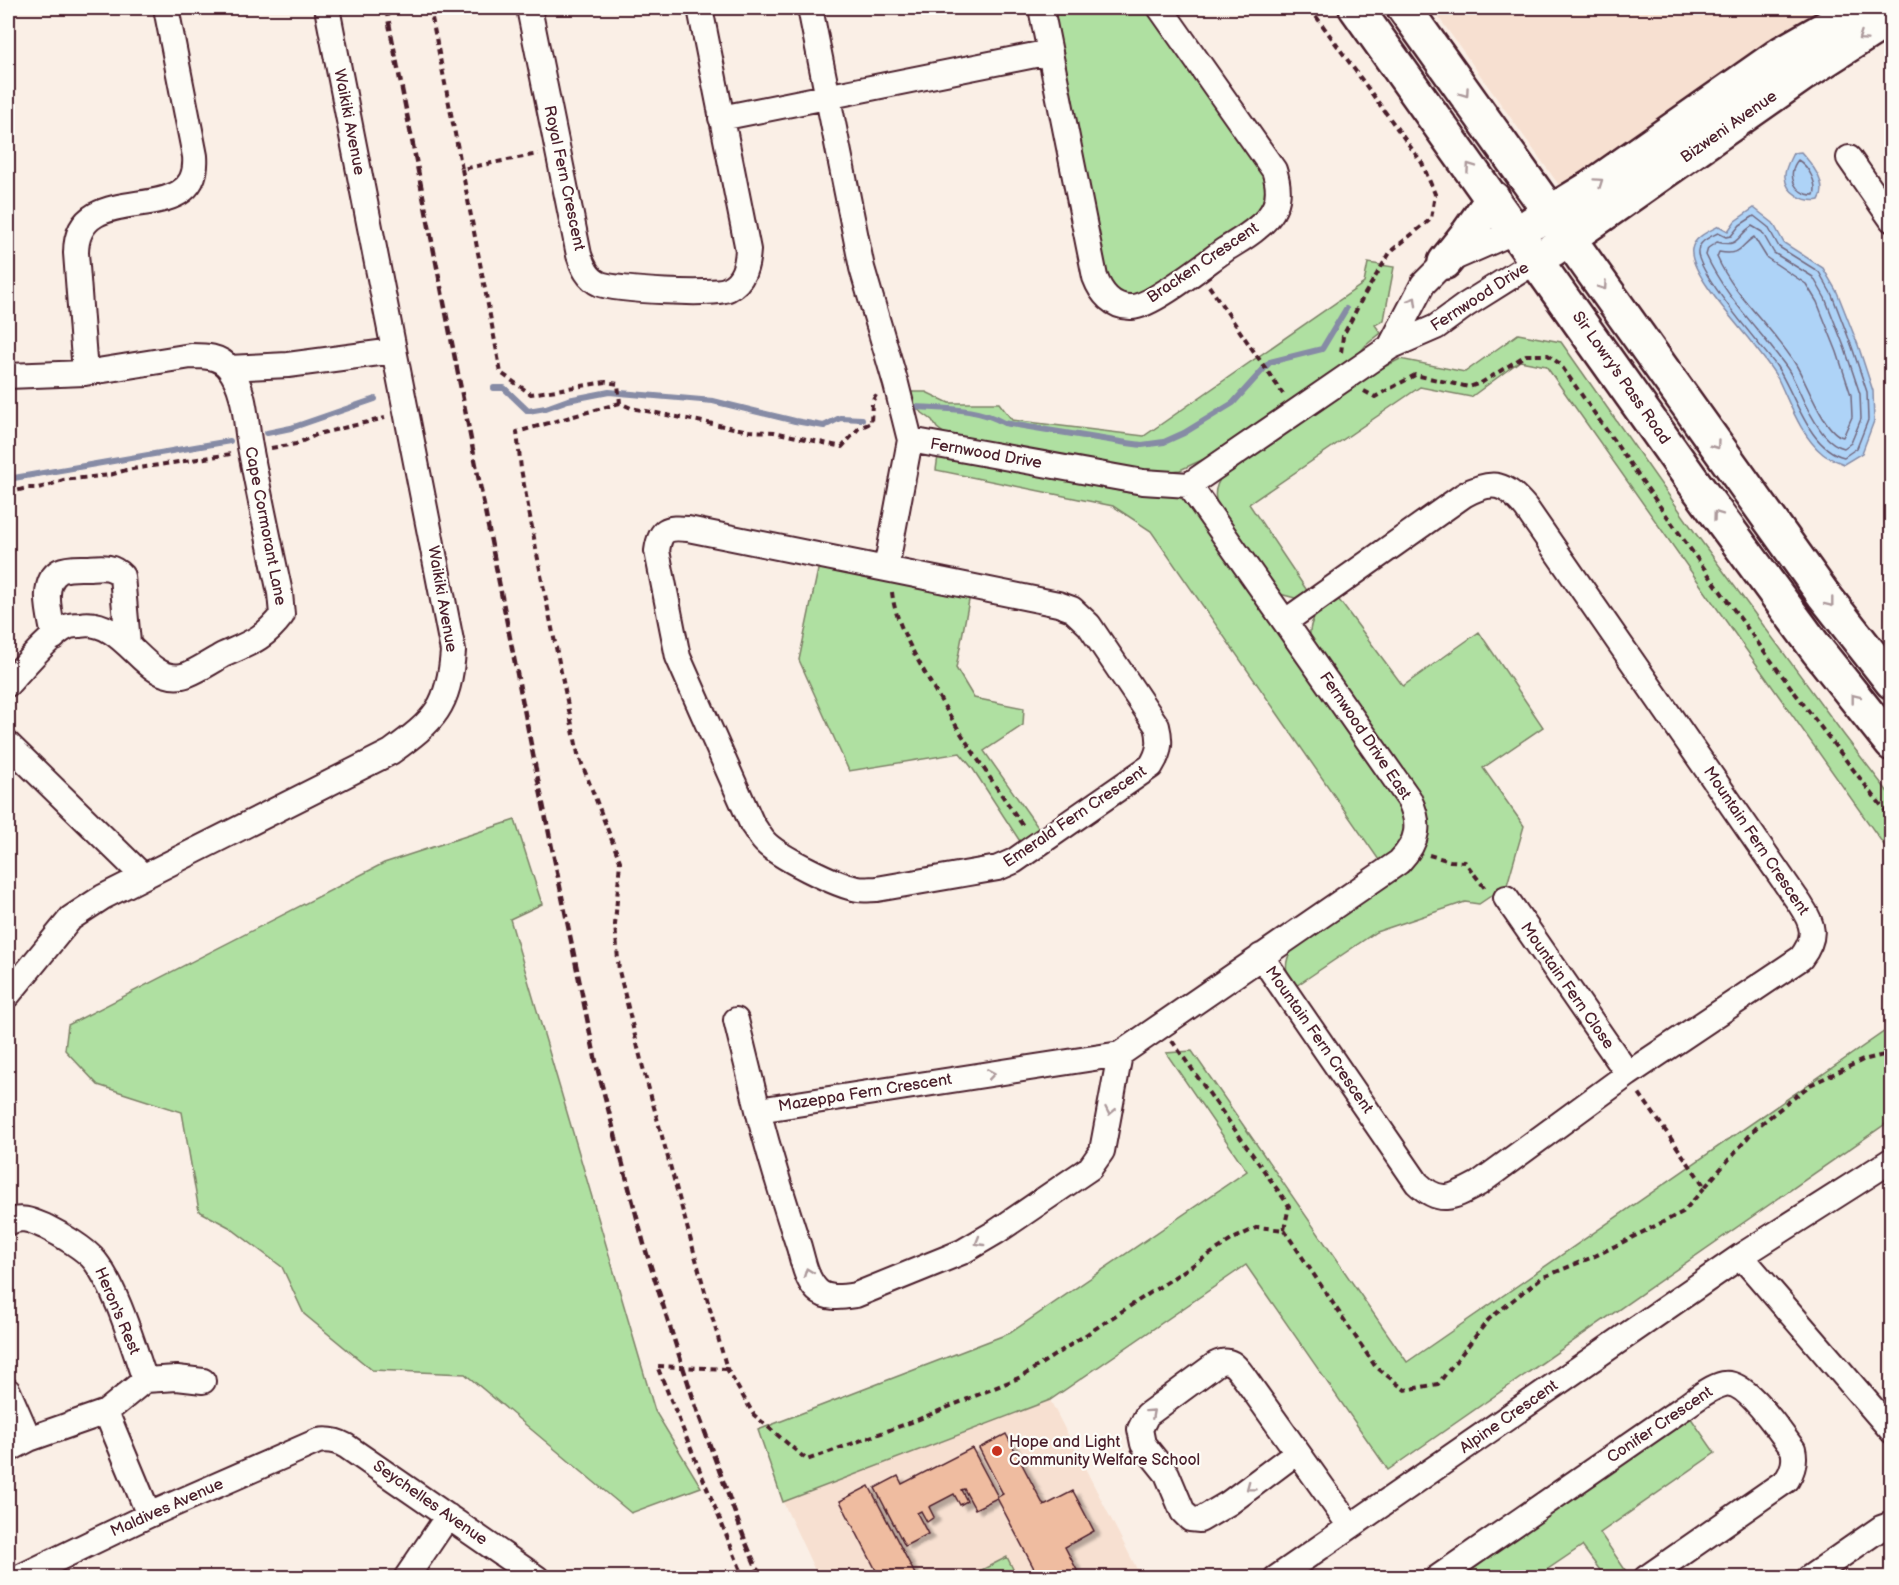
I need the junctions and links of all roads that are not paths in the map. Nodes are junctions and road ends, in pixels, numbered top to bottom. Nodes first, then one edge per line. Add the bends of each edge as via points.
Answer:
1 (166, 8) edge
2 (327, 8) edge
3 (529, 8) edge
4 (700, 8) edge
5 (810, 8) edge
6 (1041, 8) edge
7 (1160, 8) edge
8 (1356, 8) edge
9 (1404, 8) edge
10 (1839, 8) edge
11 (1861, 8) edge
12 (1892, 17) edge
13 (1050, 52) junction
14 (1782, 53) junction
15 (827, 97) junction
16 (721, 118) junction
17 (1849, 158) dead end
18 (1492, 198) junction
19 (1892, 220) edge
20 (1559, 226) junction
21 (1516, 231) junction
22 (1536, 261) junction
23 (1445, 262) junction
24 (1389, 347) junction
25 (394, 351) junction
26 (229, 368) junction
27 (85, 373) junction
28 (8, 376) edge
29 (910, 440) junction
30 (1189, 485) junction
31 (886, 569) junction
32 (1286, 621) junction
33 (54, 637) junction
34 (128, 643) junction
35 (1892, 682) edge
36 (8, 684) edge
37 (8, 744) edge
38 (1892, 744) edge
39 (142, 875) junction
40 (1506, 898) road end
41 (1261, 956) junction
42 (8, 995) edge
43 (736, 1020) dead end
44 (1120, 1054) junction
45 (1628, 1074) junction
46 (759, 1110) junction
47 (1892, 1160) edge
48 (10, 1216) edge
49 (1741, 1256) junction
50 (145, 1380) junction
51 (203, 1381) dead end
52 (8, 1391) edge
53 (106, 1412) junction
54 (1892, 1431) edge
55 (29, 1439) junction
56 (318, 1441) joint
57 (8, 1450) edge
58 (1297, 1452) junction
59 (149, 1515) junction
60 (448, 1516) junction
61 (1888, 1521) edge
62 (1350, 1526) junction
63 (29, 1575) edge
64 (406, 1578) edge
65 (537, 1578) edge
66 (1276, 1578) edge
67 (1437, 1578) edge
68 (1646, 1578) edge
69 (1809, 1578) edge

1 - 27 street via 195,156 194,172 186,187 174,196 103,210 82,227 76,253
2 - 25 street, Waikiki Avenue
3 - 16 street, Royal Fern Crescent via 579,255 590,276 600,284 708,292 726,290 741,278 748,250
4 - 16 street, Royal Fern Crescent
5 - 15 street, Fernwood Drive
6 - 13 street, Bracken Crescent
7 - 13 street, Bracken Crescent via 1274,170 1278,184 1275,207 1257,228 1143,304 1116,304 1100,291 1095,278
18 -> 8 main road, Sir Lowry's Pass Road
9 -> 20 main road
10 - 14 main road
11 - 14 main road, Bizweni Avenue
12 -> 20 main road, Bizweni Avenue
13 - 15 street
20 -> 14 main road, Bizweni Avenue via 1590,188
15 - 16 street
15 - 29 street, Fernwood Drive via 862,268
17 - 19 street
18 - 21 main road, Sir Lowry's Pass Road
18 - 23 main road
20 - 21 main road
20 - 22 main road
20 -> 35 main road via 1822,594
21 - 22 main road, Sir Lowry's Pass Road
21 - 23 street, Fernwood Drive
22 - 24 street, Fernwood Drive via 1436,327
38 -> 22 main road, Sir Lowry's Pass Road via 1818,651
24 -> 23 street, Fernwood Drive via 1423,284
24 - 30 street, Fernwood Drive
25 - 26 street
25 - 39 street, Waikiki Avenue via 453,651 451,677 442,703 421,730 391,752
26 - 27 street via 223,361 208,356 191,356
26 - 34 street, Cape Cormorant Lane via 245,406 282,615 258,639 183,676 167,675 151,666
27 - 28 street
29 - 30 street, Fernwood Drive via 1143,482
29 - 31 street
30 - 32 street, Fernwood Drive East
31 - 31 street, Emerald Fern Crescent via 1072,609 1089,624 1157,726 1160,746 1151,766 1014,861 998,868 860,890 816,873 772,848 752,824 678,657 658,540 666,530 674,528
32 - 41 street, Fernwood Drive East via 1417,815 1414,841 1399,862
32 - 45 street, Mountain Fern Crescent via 1478,488 1489,485 1512,491 1526,508 1794,894 1813,929 1808,949 1801,958
33 - 34 street, Cape Cormorant Lane via 67,627 88,623 108,629
33 - 34 street via 48,593 51,580 66,569 109,567 122,576
33 - 36 street, Cape Cormorant Lane
37 - 39 street
39 - 42 street, Waikiki Avenue via 71,918
40 - 45 street, Mountain Fern Close
41 - 44 street
41 - 45 street, Mountain Fern Crescent via 1417,1183 1439,1198 1478,1184
43 - 46 street
46 -> 44 street, Mazeppa Fern Crescent
44 -> 46 street, Mazeppa Fern Crescent via 1102,1151 1090,1168 962,1252 874,1288 838,1298 817,1290 809,1279 771,1163
47 - 49 street, Alpine Crescent
48 - 50 street, Heron's Rest via 52,1230 95,1260 107,1280
49 - 54 street
49 - 62 street, Alpine Crescent
50 - 51 street
50 - 53 street
52 - 55 street
53 - 55 street
53 - 59 street
55 - 57 street
56 - 59 street, Maldives Avenue
56 - 60 street, Seychelles Avenue via 332,1440 346,1446
58 -> 58 street via 1207,1518 1190,1519 1183,1512 1171,1479 1143,1444 1140,1429 1146,1415 1216,1364 1226,1361 1240,1371
58 - 62 street
59 - 63 street, Maldives Avenue
60 - 64 street
60 - 65 street, Seychelles Avenue
61 - 69 street
62 - 66 street, Alpine Crescent
67 - 68 street, Conifer Crescent via 1683,1408 1719,1386 1735,1384 1750,1395 1794,1449 1793,1471 1787,1480

